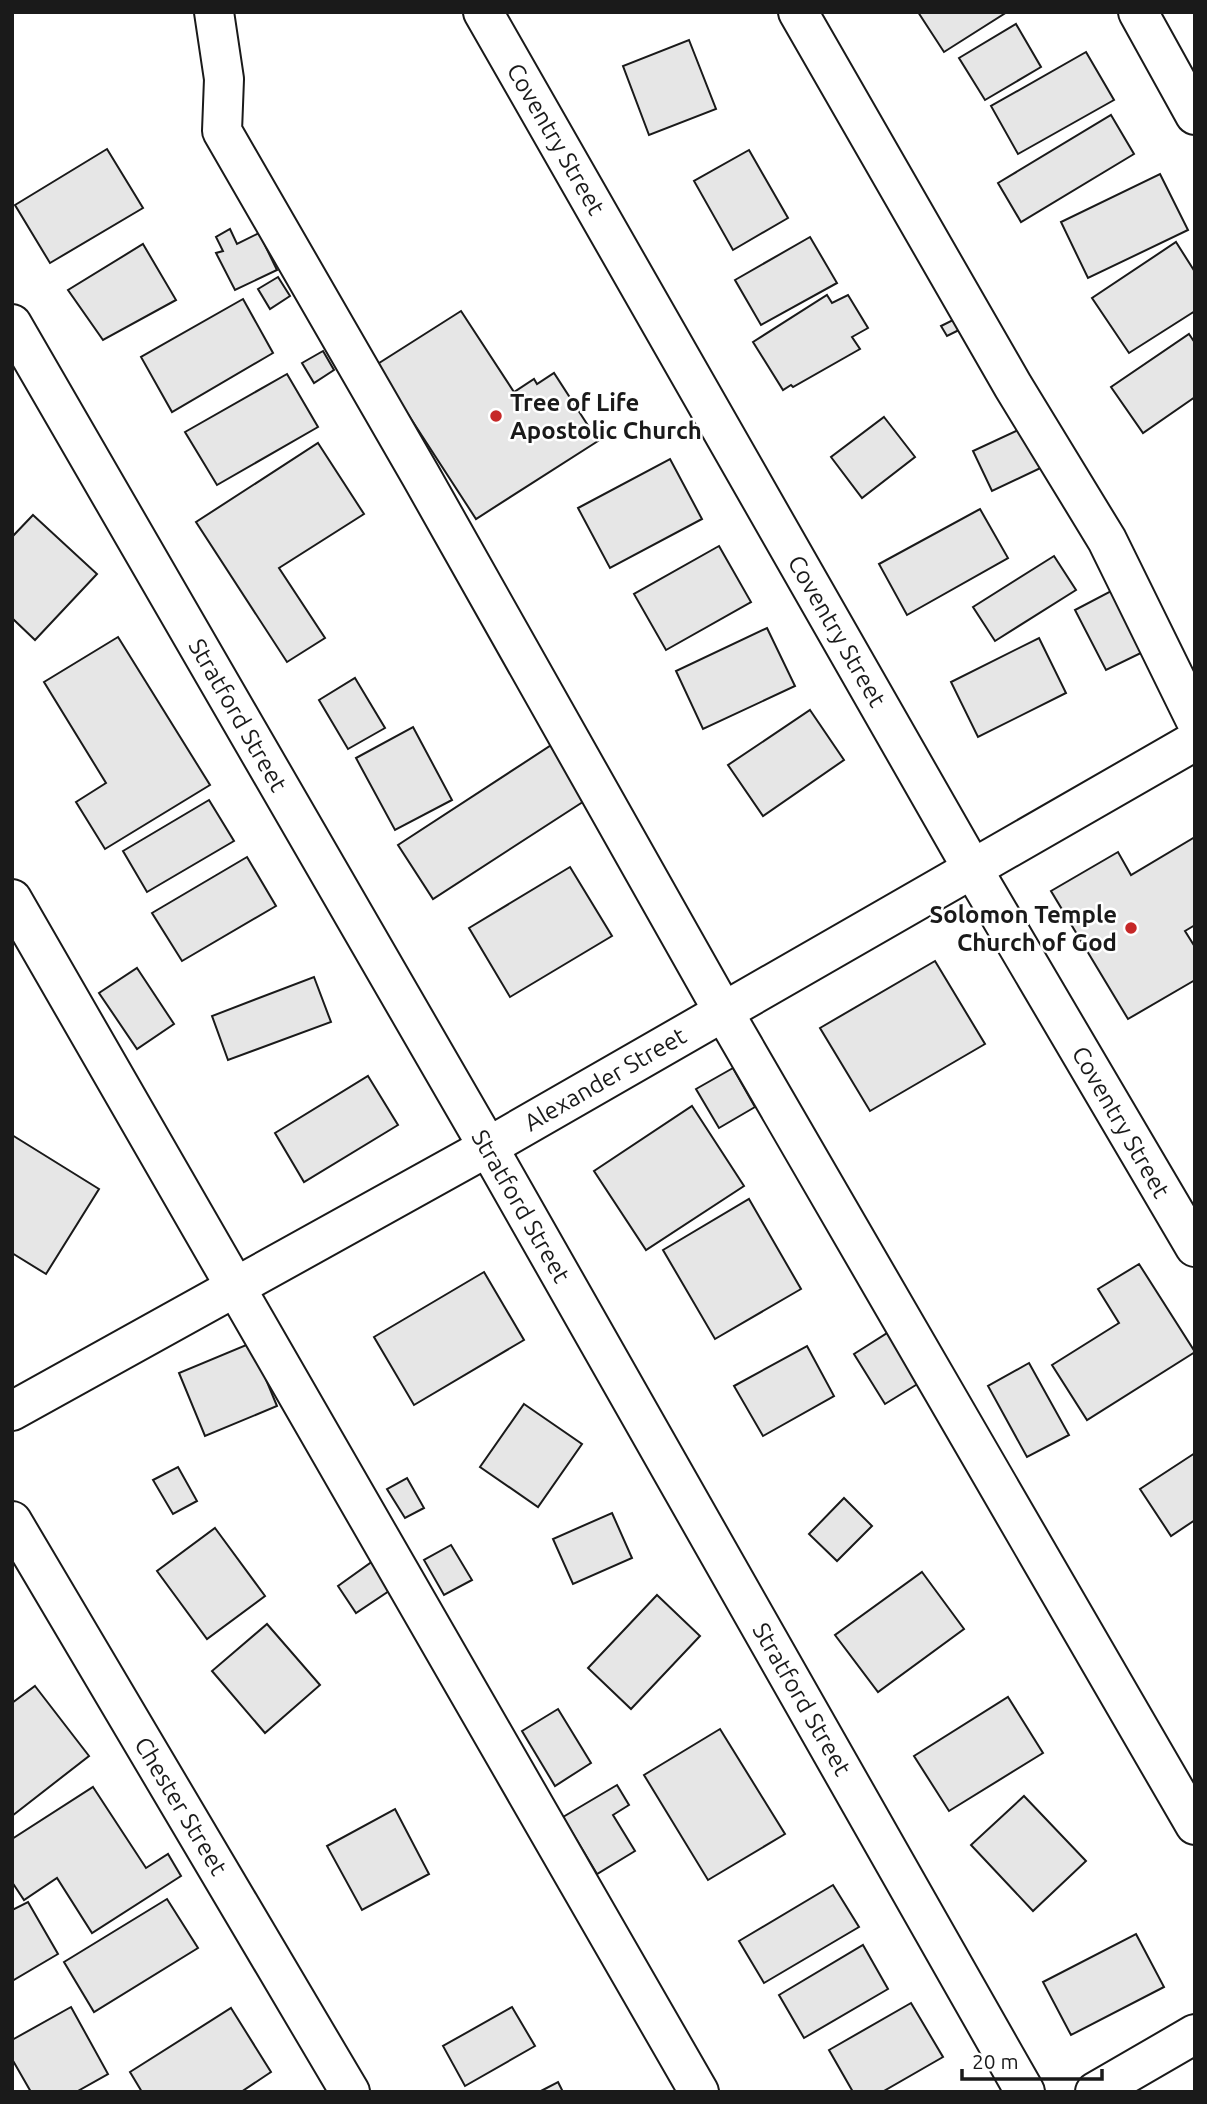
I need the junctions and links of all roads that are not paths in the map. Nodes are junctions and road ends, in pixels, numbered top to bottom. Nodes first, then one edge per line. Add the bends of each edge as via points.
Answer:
1 (214, 12) edge
2 (483, 12) edge
3 (798, 12) edge
4 (1138, 12) edge
5 (1195, 115) edge
6 (12, 324) edge
7 (1195, 719) edge
8 (1195, 741) edge
9 (972, 867) junction
10 (12, 899) edge
11 (723, 1011) junction
12 (488, 1147) junction
13 (1195, 1247) edge
14 (234, 1288) junction
15 (12, 1411) edge
16 (12, 1521) edge
17 (1195, 1825) edge
18 (1195, 2034) edge
19 (350, 2092) edge
20 (699, 2092) edge
21 (1025, 2092) edge
22 (1095, 2092) edge

1 - 11 street via 224,79 222,131
2 - 9 street, Coventry Street
3 - 7 street via 1107,540
4 - 5 street
6 - 12 street, Stratford Street
8 - 9 street, Alexander Street
9 - 11 street, Alexander Street
9 - 13 street, Coventry Street
10 - 14 street
11 - 12 street, Alexander Street
11 - 17 street
12 - 14 street, Alexander Street
12 - 21 street, Stratford Street
14 - 15 street, Alexander Street
14 - 20 street
16 - 19 street, Chester Street
18 - 22 street

